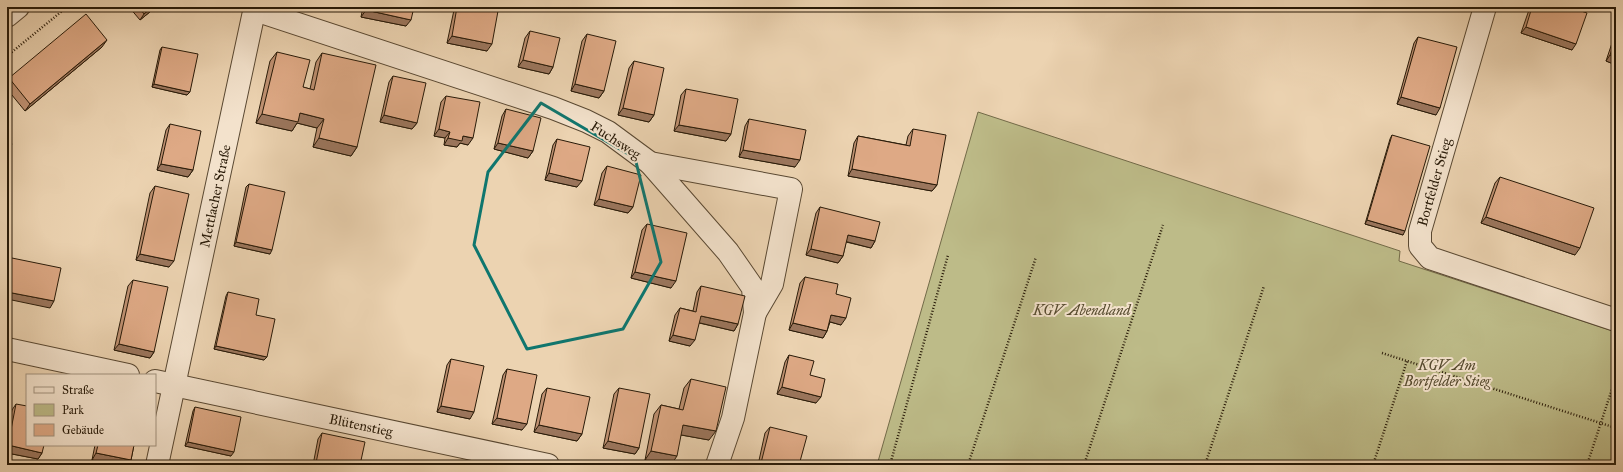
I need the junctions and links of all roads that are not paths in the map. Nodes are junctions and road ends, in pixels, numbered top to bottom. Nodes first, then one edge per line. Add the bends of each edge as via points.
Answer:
1 (18, 7) edge
2 (1485, 7) edge
3 (255, 9) edge
4 (7, 16) edge
5 (650, 163) junction
6 (755, 313) junction
7 (1616, 320) edge
8 (7, 349) edge
9 (123, 374) edge
10 (165, 383) edge
11 (157, 465) edge
12 (548, 465) edge
13 (717, 465) edge

1 - 4 street
2 - 7 street, Bortfelder Stieg via 1420,231 1420,246 1430,258
3 - 5 street, Fuchsweg via 586,121 608,132
3 - 10 street, Mettlacher Straße
5 - 6 street, Fuchsweg via 728,252 753,288
5 - 6 street via 791,189 772,284
6 - 13 street, Fuchsweg via 733,418
8 - 9 street
10 - 11 street, Mettlacher Straße
10 - 12 street, Blütenstieg

